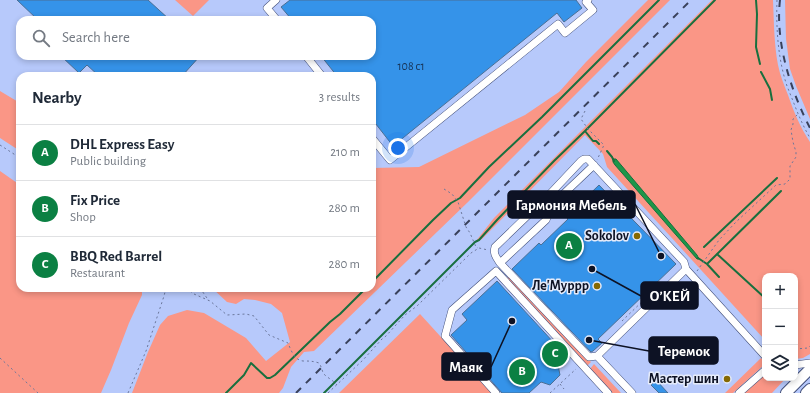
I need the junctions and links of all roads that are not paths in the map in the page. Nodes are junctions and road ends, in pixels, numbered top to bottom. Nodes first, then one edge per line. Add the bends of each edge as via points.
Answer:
1 (276, 0) edge
2 (588, 0) edge
3 (274, 16) edge
4 (309, 60) edge
5 (319, 72) edge
6 (376, 143) edge
7 (594, 165) junction
8 (500, 263) junction
9 (686, 269) junction
10 (762, 353) edge
11 (597, 356) junction
12 (810, 362) edge
13 (798, 364) edge
14 (810, 369) edge
15 (762, 373) edge
16 (810, 389) edge
17 (496, 393) edge
18 (608, 393) edge
19 (632, 393) edge
20 (739, 393) edge
21 (786, 393) edge
22 (806, 393) edge

1 - 3 lane via 267,8
2 - 6 lane via 586,2 593,10 565,33 558,24 390,160
4 - 5 lane
7 - 8 lane via 553,204 546,220
7 - 8 lane via 588,159 581,161 495,247 494,256
7 - 9 lane via 684,262
8 - 11 lane via 589,357
9 - 10 lane
9 - 11 lane
11 - 19 lane
12 - 13 lane
14 - 21 highway
15 - 20 lane
16 - 22 highway
17 - 18 lane via 445,336 452,310 496,271

